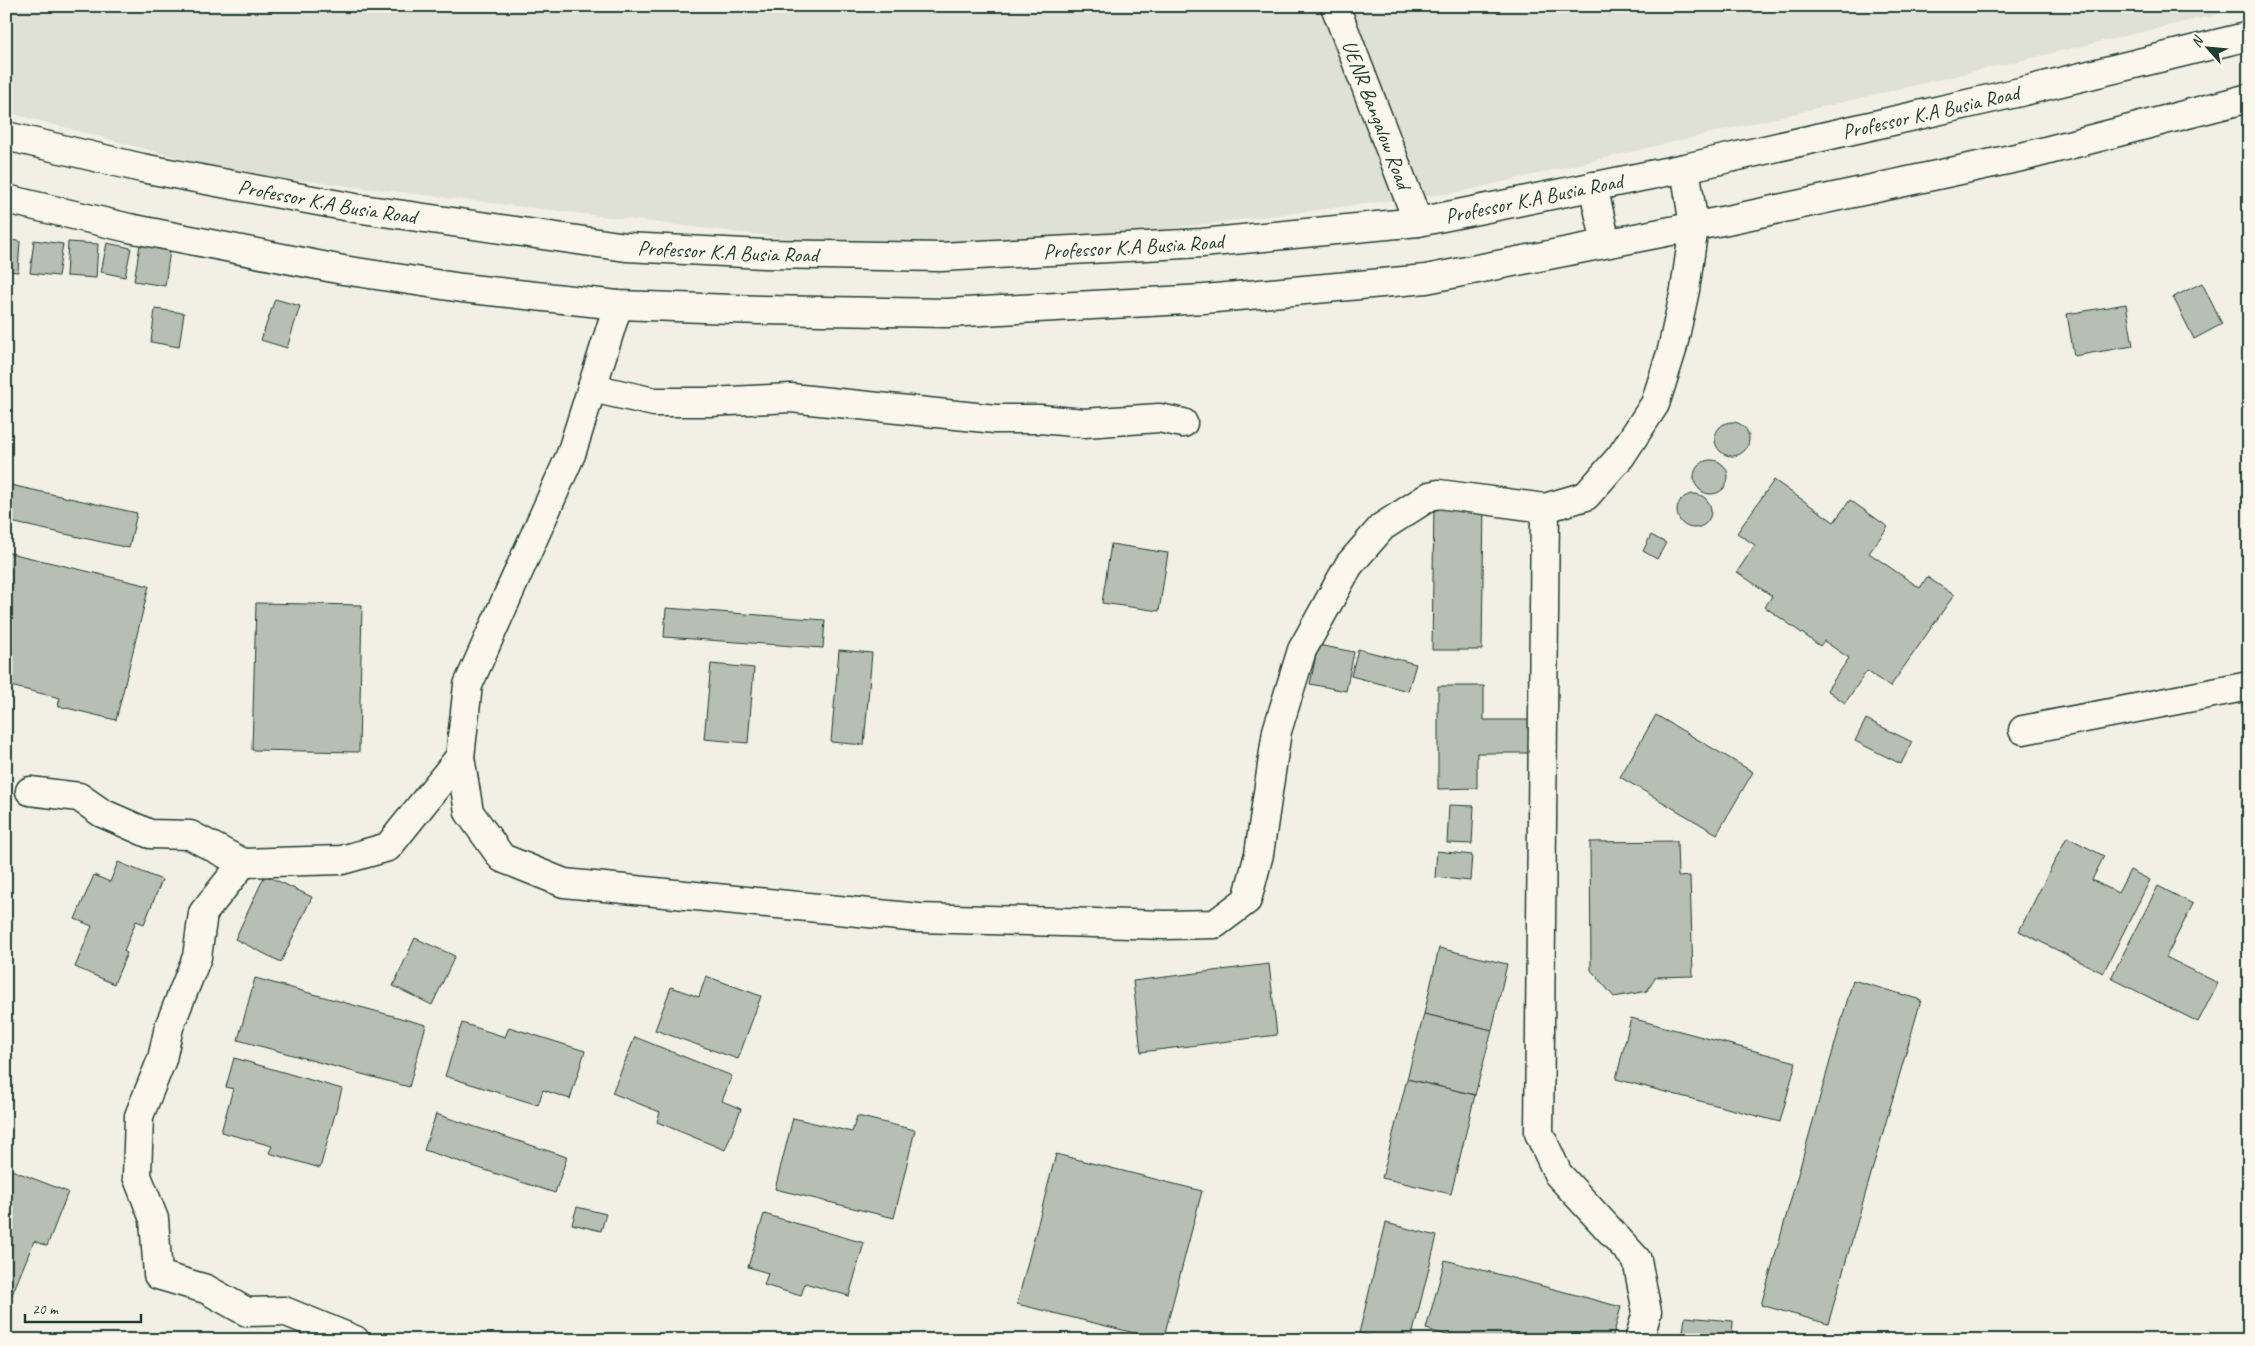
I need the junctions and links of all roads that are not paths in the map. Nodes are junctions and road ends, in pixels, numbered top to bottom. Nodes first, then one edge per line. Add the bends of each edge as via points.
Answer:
1 (1335, 6) edge
2 (2249, 36) edge
3 (2249, 98) edge
4 (6, 136) edge
5 (1685, 168) junction
6 (1593, 186) junction
7 (6, 199) edge
8 (1418, 222) junction
9 (1694, 226) junction
10 (1606, 243) junction
11 (618, 305) junction
12 (592, 388) junction
13 (1183, 423) dead end
14 (1545, 508) junction
15 (2249, 686) edge
16 (2023, 730) dead end
17 (460, 757) junction
18 (30, 791) dead end
19 (243, 863) junction
20 (355, 1340) edge
21 (1639, 1340) edge

1 - 8 street, UENR Bangalow Road
2 - 5 street, Professor K.A Busia Road
3 - 9 street via 2030,155
4 - 8 street, Professor K.A Busia Road via 142,168 355,208 626,247 706,252 942,257 1202,244
5 - 6 street, Professor K.A Busia Road
5 - 9 street
6 - 8 street, Professor K.A Busia Road
6 - 10 street
7 - 11 street via 129,228 343,270 462,288
9 - 10 street
9 - 14 street via 1672,350 1655,404 1621,456 1586,496
10 - 11 street via 1426,279 1204,299 947,313
11 - 12 street
12 - 13 street via 654,402 791,398 995,419 1084,423 1159,418
12 - 17 street via 571,454 468,685
14 - 17 street via 1439,494 1430,496 1382,527 1349,565 1302,650 1277,731 1259,854 1247,900 1215,924 919,918 564,883 502,858 469,812
14 - 21 street via 1539,1134 1558,1174 1637,1260 1647,1312
15 - 16 street
17 - 19 street via 388,847 342,860
18 - 19 street via 79,797 102,813 150,834 190,835
19 - 20 street via 203,913 197,957 139,1116 138,1176 154,1219 158,1275 206,1289 247,1312 284,1312

